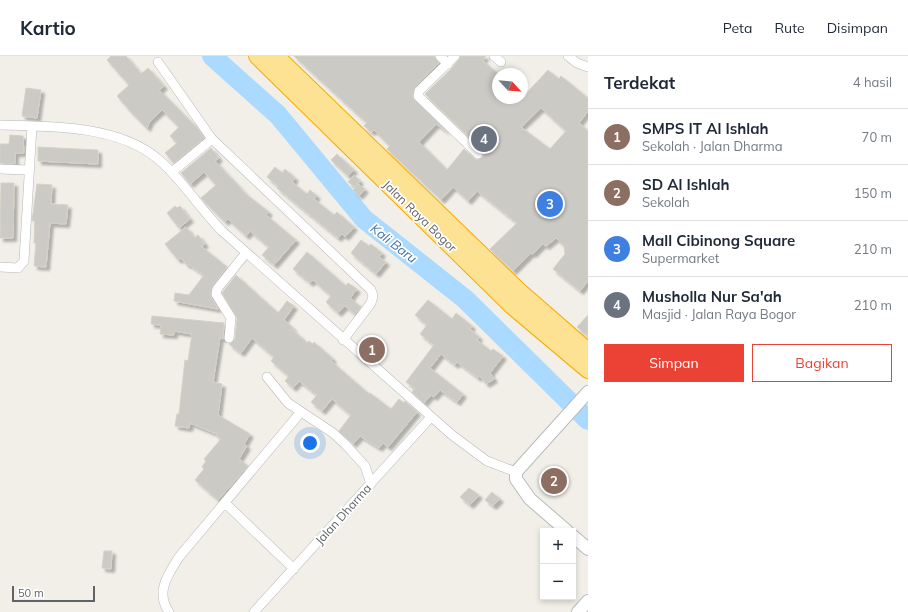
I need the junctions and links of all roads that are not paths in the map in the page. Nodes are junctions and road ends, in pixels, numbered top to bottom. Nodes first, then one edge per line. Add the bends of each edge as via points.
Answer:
1 (257, 56) edge
2 (276, 56) edge
3 (440, 56) edge
4 (455, 56) edge
5 (568, 56) edge
6 (158, 62) dead end
7 (448, 64) junction
8 (588, 67) edge
9 (0, 125) edge
10 (32, 126) junction
11 (212, 139) junction
12 (478, 154) dead end
13 (0, 169) edge
14 (28, 170) junction
15 (172, 172) junction
16 (413, 197) junction
17 (246, 253) junction
18 (0, 267) edge
19 (229, 338) dead end
20 (343, 340) junction
21 (588, 351) edge
22 (588, 370) edge
23 (267, 377) dead end
24 (586, 395) edge
25 (300, 413) junction
26 (431, 417) junction
27 (516, 472) junction
28 (371, 484) junction
29 (225, 502) junction
30 (564, 528) edge
31 (576, 539) edge
32 (588, 549) edge
33 (294, 568) junction
34 (588, 600) edge
35 (169, 612) edge
36 (254, 612) edge
37 (578, 612) edge

1 - 16 highway, Jalan Raya Bogor
2 - 16 highway, Jalan Raya Bogor
3 - 7 street
4 - 7 street
5 - 8 street
6 - 11 street
7 - 12 street via 419,91 418,96
9 - 10 street
10 - 14 street
10 - 15 street via 89,130 130,142 146,150
11 - 15 street
11 - 20 street via 371,290 371,303
13 - 14 street
14 - 18 street via 24,264 18,268
15 - 17 street via 205,214
16 - 21 highway, Jalan Raya Bogor
16 - 22 highway, Jalan Raya Bogor via 512,306
17 - 19 street via 217,289 216,294 231,318
17 - 20 street
20 - 26 street
23 - 25 street via 288,403
24 - 27 street
25 - 28 street via 321,425 345,444 365,466
25 - 29 street
26 - 27 street via 487,461
26 - 28 street, Jalan Dharma
27 - 30 street via 516,479 530,499
28 - 33 street, Jalan Dharma
29 - 33 street
29 - 35 street via 174,566 162,594
31 - 32 street
33 - 36 street, Jalan Dharma
34 - 37 street

